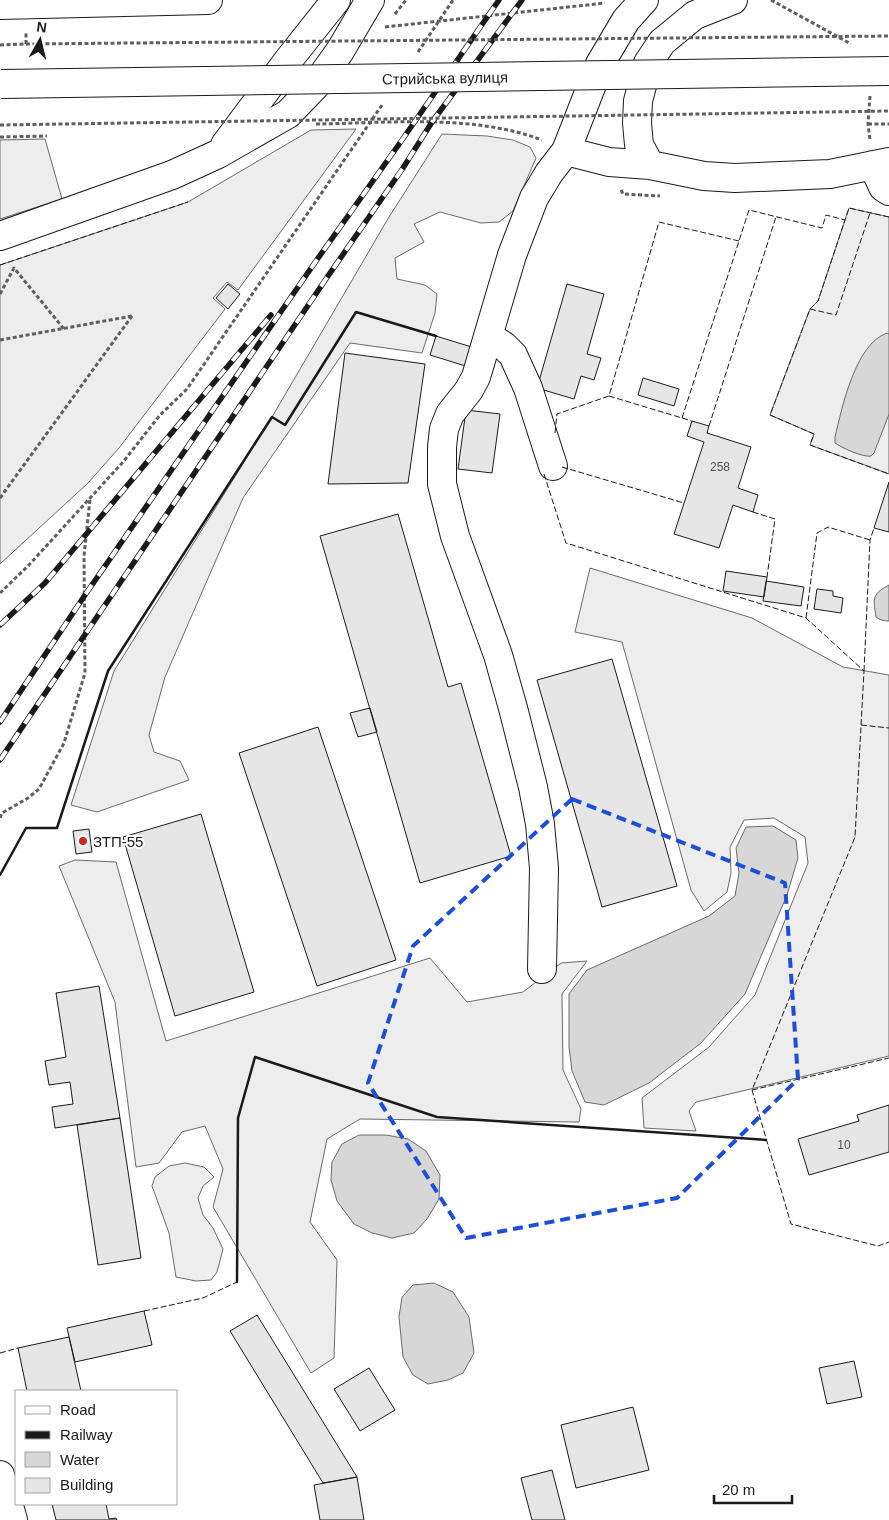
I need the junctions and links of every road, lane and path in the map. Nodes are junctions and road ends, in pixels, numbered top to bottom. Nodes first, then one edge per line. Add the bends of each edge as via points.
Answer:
1 (208, 0) edge
2 (336, 0) edge
3 (370, 0) edge
4 (453, 0) edge
5 (644, 0) edge
6 (733, 0) edge
7 (771, 0) edge
8 (173, 1) edge
9 (612, 2) dead end
10 (0, 5) edge
11 (440, 21) junction
12 (384, 27) dead end
13 (26, 31) dead end
14 (889, 36) edge
15 (26, 44) junction
16 (0, 45) edge
17 (856, 48) dead end
18 (418, 52) dead end
19 (889, 71) edge
20 (1, 84) edge
21 (870, 92) dead end
22 (385, 100) dead end
23 (889, 111) edge
24 (369, 123) junction
25 (301, 124) dead end
26 (868, 124) junction
27 (889, 124) edge
28 (0, 125) edge
29 (47, 136) dead end
30 (0, 137) edge
31 (566, 151) junction
32 (218, 154) junction
33 (881, 164) edge
34 (650, 165) junction
35 (889, 190) edge
36 (0, 236) edge
37 (0, 294) edge
38 (64, 328) junction
39 (488, 336) junction
40 (0, 340) edge
41 (553, 466) dead end
42 (0, 498) edge
43 (90, 498) junction
44 (0, 593) edge
45 (0, 818) edge
46 (542, 969) dead end
47 (0, 1475) edge
48 (10, 1517) edge

1 - 8 street
2 - 32 street
3 - 32 street via 330,65 288,114
4 - 11 path
5 - 31 street via 626,20 600,64
6 - 34 street via 695,15 662,42 648,63 638,101 637,123 639,145
7 - 17 path
8 - 10 street
9 - 11 path
11 - 12 path
11 - 18 path
13 - 15 path
14 - 15 path, bridge
15 - 16 path
19 - 20 street, Стрийська вулиця, bridge
21 - 26 path
22 - 24 path
23 - 28 path, bridge
24 - 25 path
24 - 31 path via 432,122 489,126 512,130
24 - 43 path via 187,389 160,415
26 - 27 path
26 - 33 path
29 - 30 path
31 - 34 street via 609,162
31 - 39 street via 534,198 512,255
32 - 36 street via 172,175
33 - 34 street via 830,174 735,178 704,176
33 - 35 street via 883,187
37 - 38 path via 14,268
38 - 40 path
38 - 42 path via 132,316
39 - 41 street via 513,355 528,388
39 - 46 street via 476,377 450,414 444,429 442,484 455,536 498,655 534,787 544,868
43 - 44 path
43 - 45 path via 84,556 85,673 64,743 39,789 2,813
47 - 48 street

